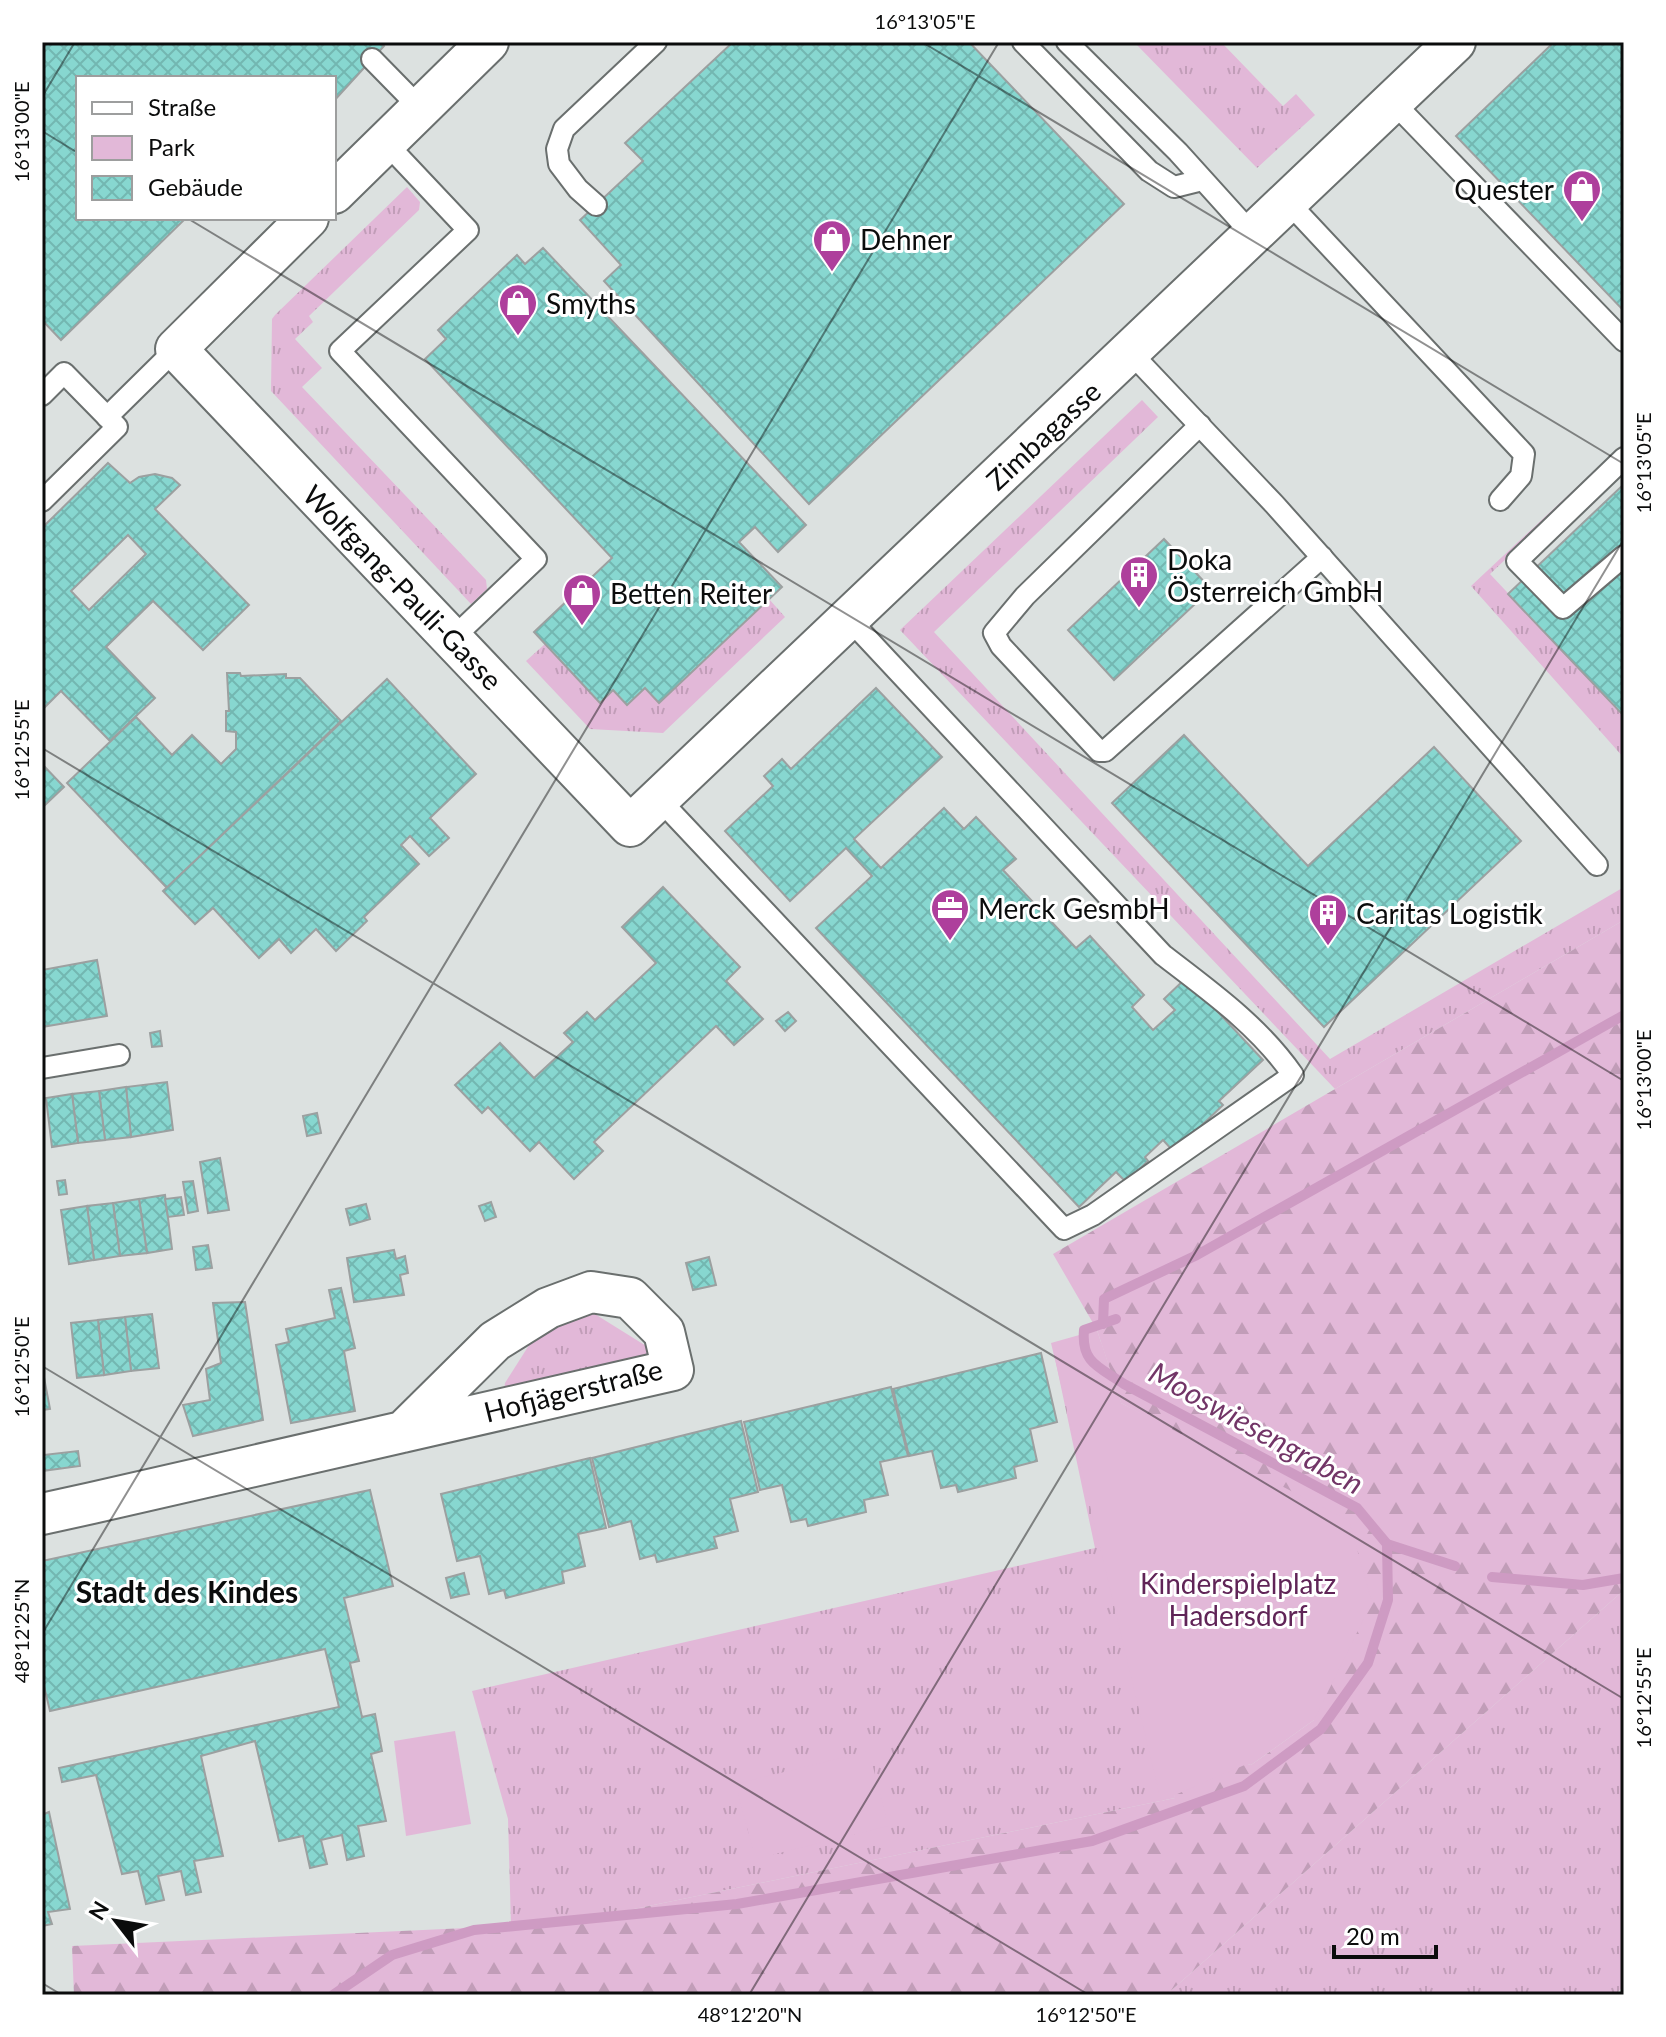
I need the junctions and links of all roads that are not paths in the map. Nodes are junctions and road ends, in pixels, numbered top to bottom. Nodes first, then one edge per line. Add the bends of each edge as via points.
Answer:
1 (488, 42) edge
2 (656, 42) edge
3 (1023, 42) edge
4 (1067, 42) edge
5 (1455, 42) edge
6 (372, 59) dead end
7 (1393, 102) junction
8 (420, 108) junction
9 (385, 142) junction
10 (1202, 180) junction
11 (336, 191) edge
12 (1288, 202) junction
13 (596, 205) dead end
14 (306, 220) edge
15 (1253, 235) junction
16 (1624, 341) edge
17 (176, 349) junction
18 (1130, 352) junction
19 (42, 395) edge
20 (107, 417) junction
21 (1200, 425) junction
22 (1624, 458) edge
23 (1500, 500) dead end
24 (42, 501) edge
25 (1624, 556) edge
26 (1322, 557) junction
27 (849, 619) junction
28 (452, 639) junction
29 (659, 799) junction
30 (630, 826) joint
31 (1597, 865) dead end
32 (119, 1055) dead end
33 (42, 1068) edge
34 (403, 1432) junction
35 (42, 1514) edge

1 - 8 street
2 - 13 lane via 564,129 557,149 559,164
3 - 10 lane via 1149,171 1174,187
4 - 10 lane
5 - 7 street, Zimbagasse
6 - 8 lane
7 - 12 street, Zimbagasse
7 - 16 lane
8 - 9 street
9 - 11 street
9 - 28 lane via 468,230 340,351 536,559
10 - 15 lane
12 - 15 street, Zimbagasse
12 - 23 lane via 1524,454 1521,476
14 - 17 street
15 - 18 street, Zimbagasse
17 - 20 lane
17 - 28 street, Wolfgang-Pauli-Gasse
18 - 21 lane
18 - 27 street, Zimbagasse
19 - 20 lane via 64,373
20 - 24 lane via 117,427
21 - 26 lane
21 - 26 lane via 1025,596 994,633 1011,656 1099,751 1105,751
22 - 25 lane via 1517,561 1563,608
26 - 31 lane
27 - 29 street, Zimbagasse
27 - 29 lane via 1163,955 1273,1045 1293,1075 1093,1215 1064,1229
28 - 30 street, Wolfgang-Pauli-Gasse
29 - 30 street, Zimbagasse
32 - 33 lane
34 - 34 street, Hofjägerstraße via 673,1370 664,1332 630,1298 591,1292 548,1308 495,1341
34 - 35 street, Hofjägerstraße

